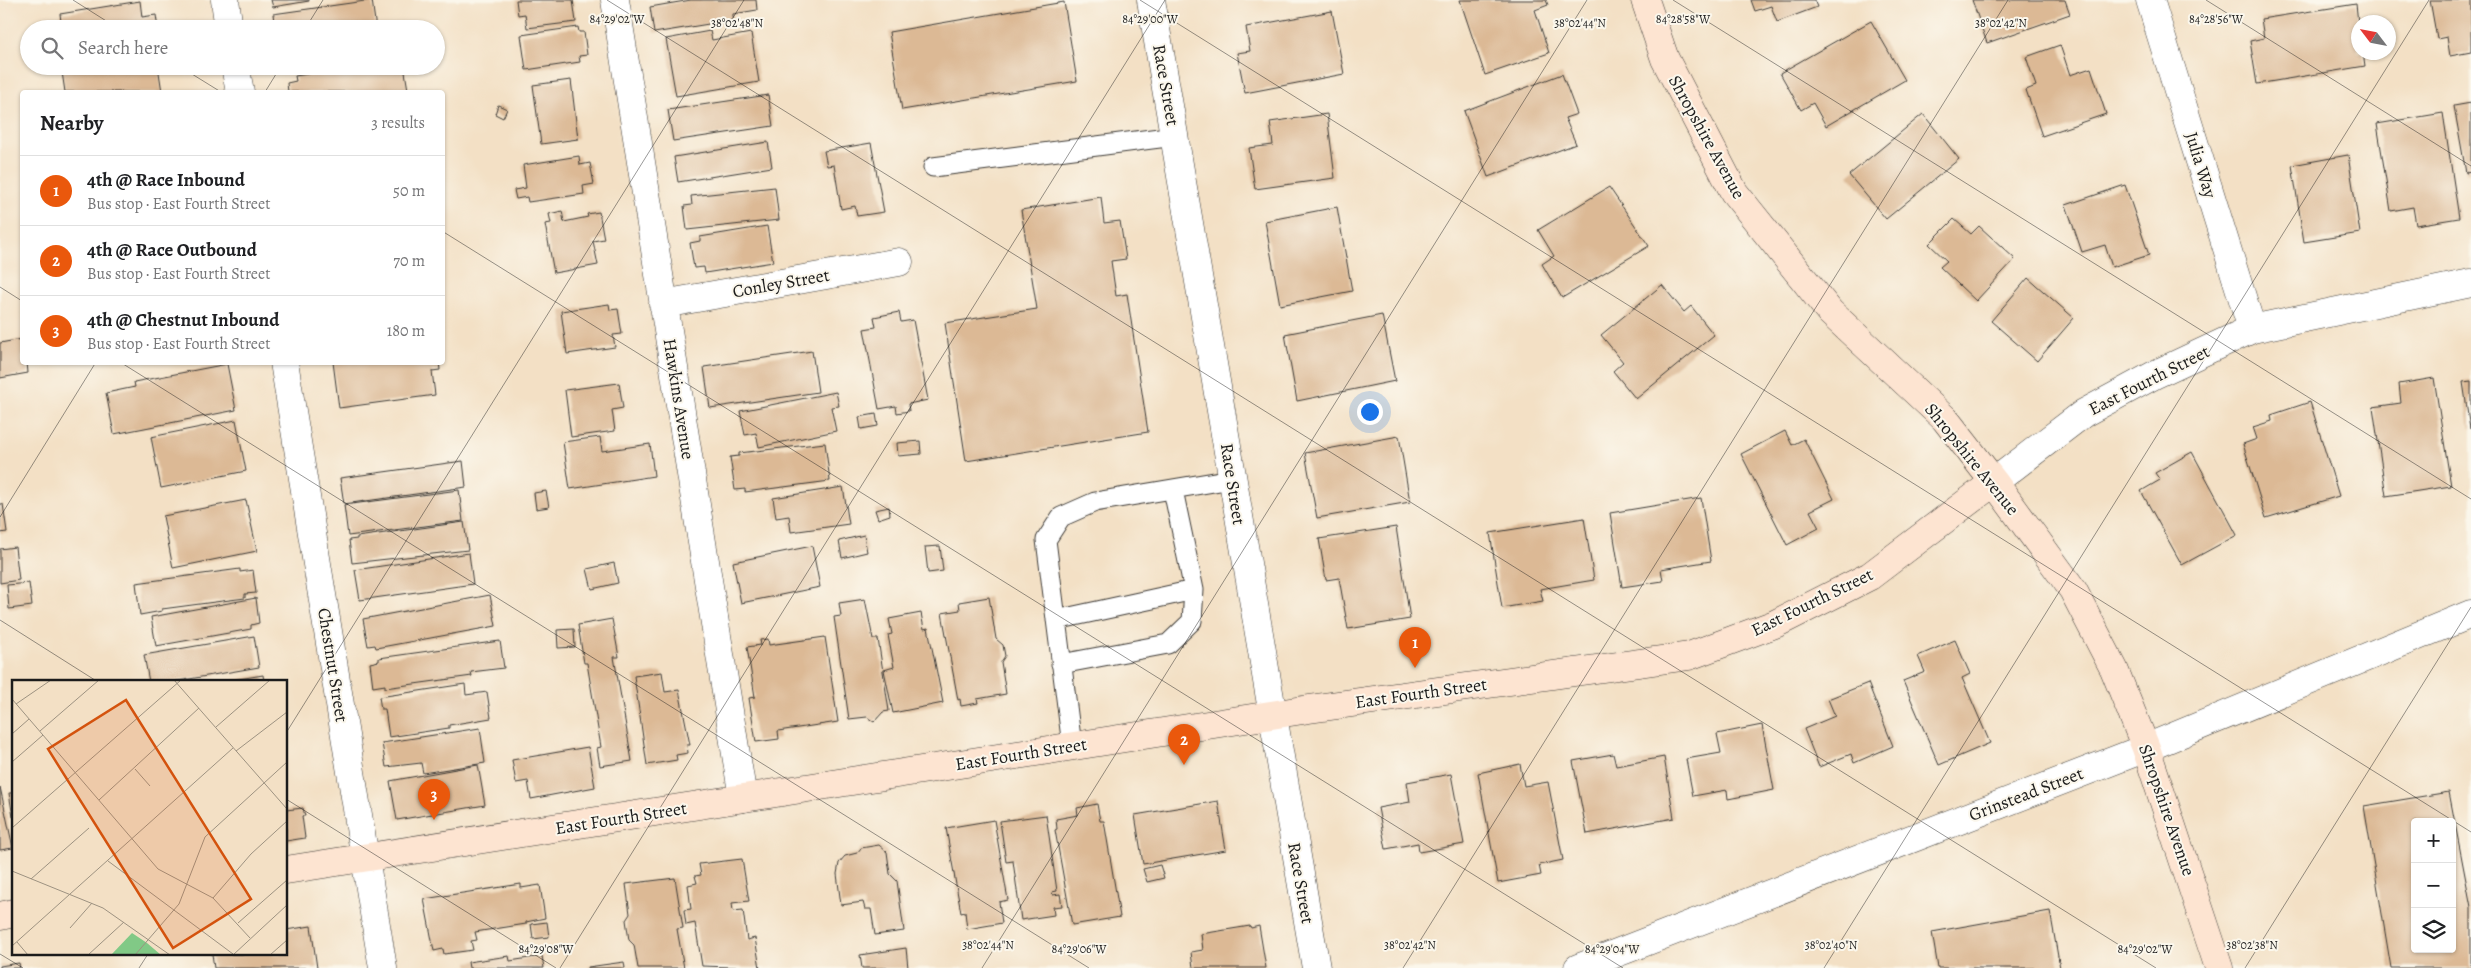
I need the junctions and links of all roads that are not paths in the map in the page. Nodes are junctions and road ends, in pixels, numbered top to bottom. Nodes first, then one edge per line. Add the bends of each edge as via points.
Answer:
1 (225, 0) edge
2 (615, 0) edge
3 (1151, 0) edge
4 (1645, 0) edge
5 (2150, 0) edge
6 (228, 20) edge
7 (237, 75) edge
8 (240, 90) edge
9 (1176, 136) junction
10 (933, 167) dead end
11 (899, 262) dead end
12 (2471, 283) edge
13 (663, 304) junction
14 (2252, 329) junction
15 (284, 365) edge
16 (1232, 479) junction
17 (1994, 482) junction
18 (1173, 490) junction
19 (1194, 590) junction
20 (2471, 614) edge
21 (1056, 620) junction
22 (1061, 664) junction
23 (1272, 715) junction
24 (1072, 746) junction
25 (2146, 748) junction
26 (743, 798) junction
27 (364, 858) junction
28 (288, 870) edge
29 (383, 968) edge
30 (1316, 968) edge
31 (1578, 968) edge
32 (2219, 968) edge

1 - 6 street
2 - 13 street, Hawkins Avenue
3 - 9 street, Race Street
4 - 17 street, Shropshire Avenue via 1665,59 1734,192 1830,312 1945,419
5 - 14 street, Julia Way
7 - 8 street
9 - 10 lane
9 - 16 street, Race Street
11 - 13 street, Conley Street
12 - 14 street, East Fourth Street
13 - 26 street, Hawkins Avenue
14 - 17 street, East Fourth Street via 2156,374 2084,414
15 - 27 street, Chestnut Street
16 - 18 lane
16 - 23 street, Race Street
17 - 23 street, East Fourth Street via 1870,576 1774,624 1689,656
17 - 25 street, Shropshire Avenue via 2073,590 2114,669
18 - 19 lane
18 - 21 lane via 1094,502 1061,517 1046,540
19 - 21 lane
19 - 22 lane via 1192,621 1168,644
20 - 25 street, Grinstead Street
21 - 22 lane
22 - 24 lane
23 - 24 street, East Fourth Street
23 - 30 street, Race Street
24 - 26 street, East Fourth Street
25 - 31 street, Grinstead Street
25 - 32 street, Shropshire Avenue
26 - 27 street, East Fourth Street
27 - 28 street, East Fourth Street
27 - 29 street, Chestnut Street

